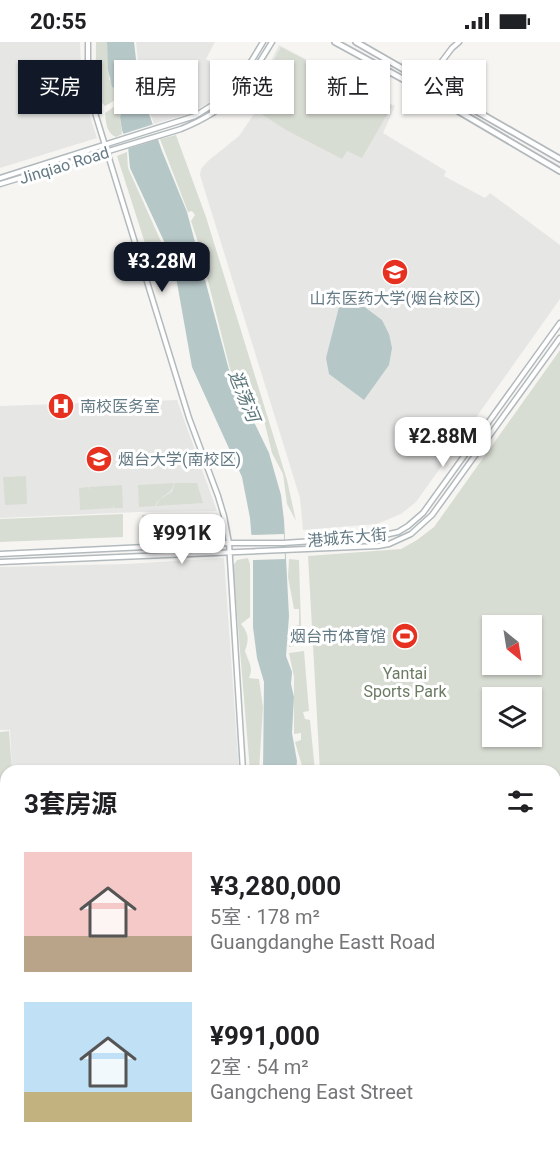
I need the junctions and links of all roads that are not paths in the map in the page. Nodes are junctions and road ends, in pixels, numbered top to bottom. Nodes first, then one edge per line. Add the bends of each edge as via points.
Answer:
1 (88, 42) edge
2 (262, 42) edge
3 (272, 42) edge
4 (335, 42) edge
5 (356, 42) edge
6 (459, 42) edge
7 (443, 60) edge
8 (402, 68) edge
9 (402, 79) edge
10 (463, 114) edge
11 (482, 114) edge
12 (105, 145) junction
13 (107, 152) junction
14 (560, 159) edge
15 (560, 171) edge
16 (0, 178) edge
17 (0, 184) edge
18 (560, 323) edge
19 (560, 338) edge
20 (229, 543) junction
21 (134, 548) junction
22 (229, 552) junction
23 (0, 554) edge
24 (134, 556) junction
25 (0, 562) edge
26 (243, 765) edge

1 - 12 street via 88,80
2 - 12 street, Jinqiao Road via 227,96 195,116
3 - 13 street, Jinqiao Road via 228,104 198,122
4 - 9 main road
5 - 8 main road
6 - 7 street
10 - 15 main road
11 - 14 main road
12 - 13 street
12 - 16 street, Jinqiao Road
13 - 17 street, Jinqiao Road
13 - 20 street via 189,418 218,496
18 - 20 street, 港城东大街 via 430,504 408,526 376,537
19 - 22 street, 港城东大街 via 418,529 378,546
20 - 21 street, 港城东大街
20 - 22 street
21 - 23 street, 港城东大街
21 - 24 street
22 - 24 street, 港城东大街
22 - 26 street
24 - 25 street, 港城东大街

